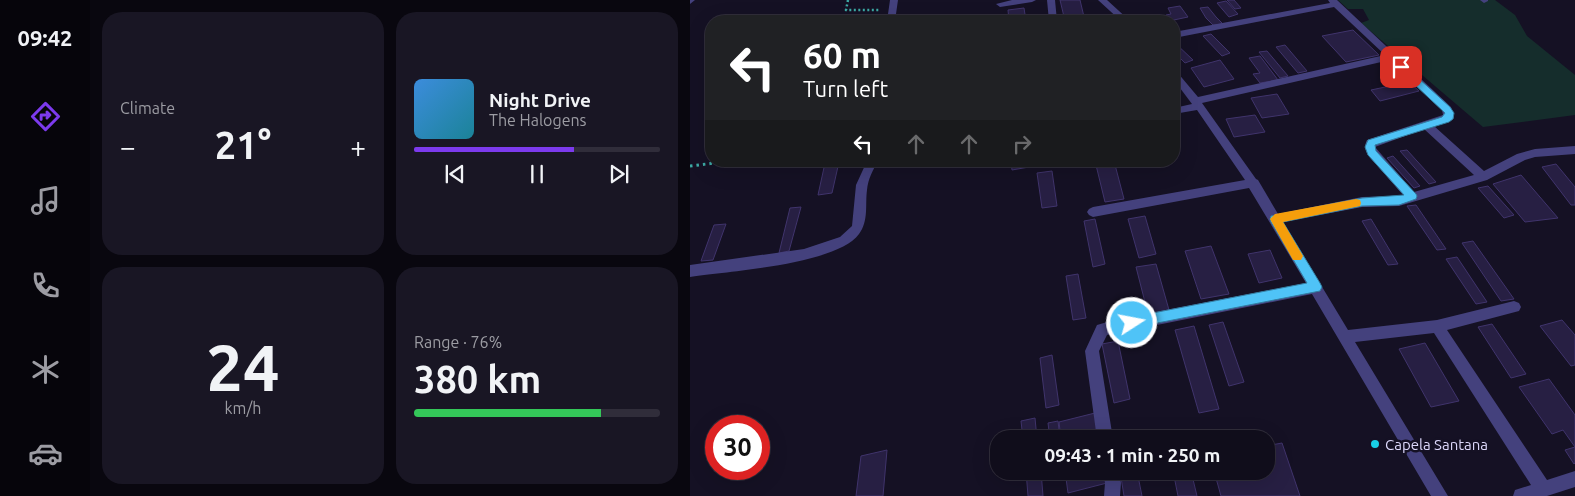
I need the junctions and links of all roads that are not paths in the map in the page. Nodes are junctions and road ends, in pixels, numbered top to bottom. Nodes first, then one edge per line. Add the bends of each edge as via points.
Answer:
1 (894, 0) edge
2 (1032, 0) edge
3 (1051, 0) edge
4 (1102, 0) edge
5 (1334, 2) edge
6 (1000, 4) dead end
7 (892, 15) edge
8 (1052, 15) edge
9 (1119, 15) edge
10 (1180, 35) edge
11 (1390, 57) junction
12 (1180, 82) edge
13 (1198, 104) junction
14 (1180, 109) edge
15 (1426, 125) junction
16 (1575, 150) edge
17 (870, 167) edge
18 (1483, 177) junction
19 (1254, 183) junction
20 (1412, 196) junction
21 (1093, 212) dead end
22 (1275, 219) junction
23 (690, 271) edge
24 (1316, 287) junction
25 (1514, 307) dead end
26 (1437, 326) junction
27 (1344, 337) junction
28 (1104, 430) edge
29 (1575, 479) edge
30 (1112, 480) edge
31 (1543, 489) junction
32 (1112, 496) edge
33 (1440, 496) edge
34 (1521, 496) edge

1 - 7 street
2 - 6 street
3 - 8 street
4 - 9 street
5 - 10 street
5 - 11 street
11 - 13 street
11 - 15 street via 1447,109 1449,117
12 - 13 street
13 - 14 street
13 - 19 street
15 - 18 street
15 - 20 street via 1378,140 1370,147
16 - 18 street via 1521,157
17 - 23 street via 863,180 859,222 846,240 788,258
18 - 20 street
19 - 21 street
19 - 22 street
20 - 22 street via 1399,201 1362,202
22 - 24 street
24 - 27 street
24 - 28 street via 1102,330 1092,351
25 - 26 street
26 - 27 street
26 - 31 street
27 - 33 street
29 - 31 street
30 - 32 street
31 - 34 street

